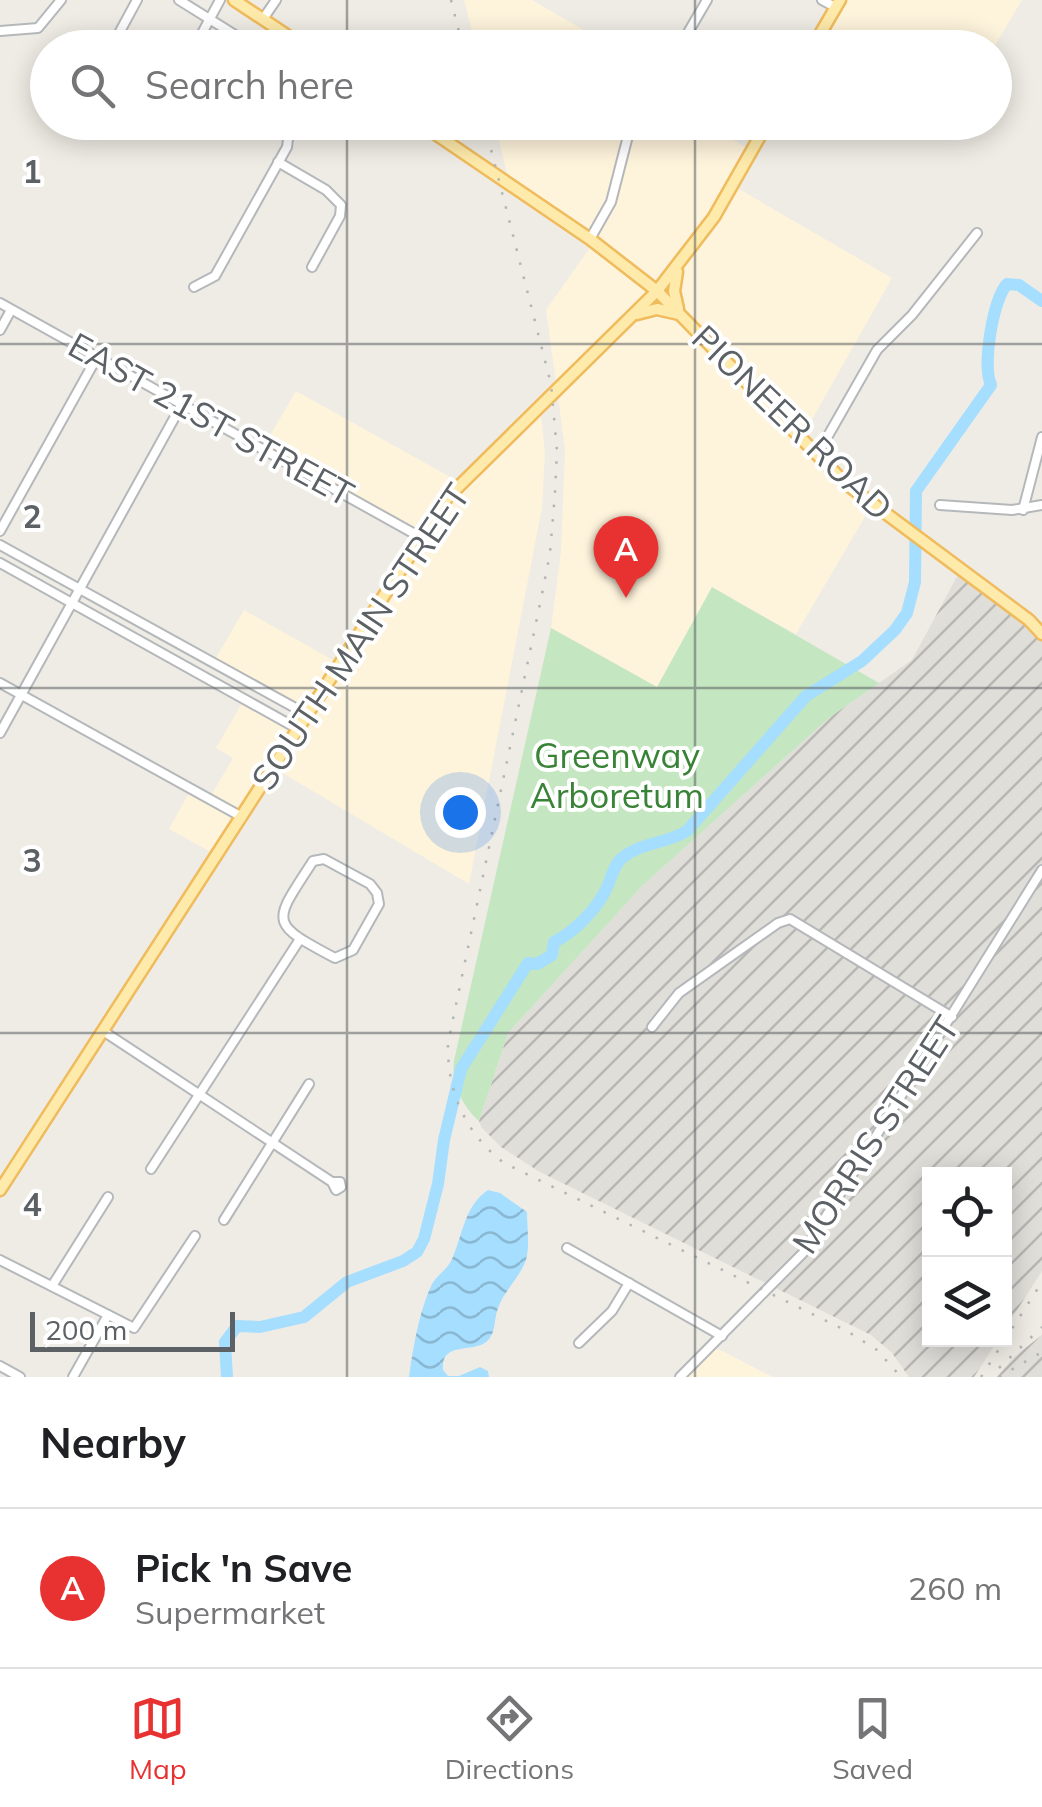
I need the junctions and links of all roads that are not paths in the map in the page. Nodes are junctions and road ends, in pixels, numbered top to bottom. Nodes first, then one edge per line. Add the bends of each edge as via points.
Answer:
1 (61, 0) edge
2 (137, 0) edge
3 (179, 0) edge
4 (220, 0) edge
5 (234, 0) edge
6 (276, 0) edge
7 (707, 0) edge
8 (822, 0) edge
9 (838, 4) edge
10 (210, 19) junction
11 (263, 19) junction
12 (121, 30) edge
13 (204, 30) edge
14 (227, 30) edge
15 (279, 30) edge
16 (690, 30) edge
17 (823, 30) edge
18 (0, 31) edge
19 (288, 140) edge
20 (445, 140) edge
21 (627, 140) edge
22 (758, 140) edge
23 (278, 162) junction
24 (977, 234) dead end
25 (590, 238) junction
26 (679, 264) junction
27 (312, 267) dead end
28 (194, 288) dead end
29 (657, 291) junction
30 (0, 303) edge
31 (11, 310) junction
32 (680, 315) junction
33 (630, 317) junction
34 (0, 330) edge
35 (97, 357) junction
36 (182, 404) junction
37 (1042, 436) edge
38 (817, 456) junction
39 (940, 505) dead end
40 (1042, 505) edge
41 (1023, 510) junction
42 (0, 531) edge
43 (422, 538) junction
44 (0, 544) edge
45 (0, 564) edge
46 (81, 590) junction
47 (74, 604) junction
48 (1042, 630) edge
49 (0, 683) edge
50 (21, 695) junction
51 (308, 715) junction
52 (298, 729) junction
53 (0, 733) edge
54 (242, 818) junction
55 (1042, 870) edge
56 (300, 939) junction
57 (952, 1018) junction
58 (652, 1027) dead end
59 (102, 1031) junction
60 (309, 1084) dead end
61 (199, 1094) junction
62 (274, 1143) junction
63 (150, 1169) dead end
64 (332, 1182) dead end
65 (0, 1190) edge
66 (108, 1197) dead end
67 (224, 1220) dead end
68 (195, 1236) dead end
69 (567, 1248) dead end
70 (0, 1260) edge
71 (629, 1283) junction
72 (52, 1286) junction
73 (108, 1314) junction
74 (722, 1336) junction
75 (579, 1344) dead end
76 (0, 1366) edge
77 (20, 1377) edge
78 (73, 1377) edge
79 (680, 1377) edge

1 - 18 street via 40,27
2 - 12 street
3 - 10 street
4 - 10 street
5 - 11 main road
6 - 11 street
7 - 16 street
8 - 9 street
9 - 17 main road
10 - 13 street
10 - 14 street
11 - 15 main road
19 - 23 street
20 - 25 main road, PIONEER ROAD
21 - 25 street via 611,202
22 - 26 main road, SOUTH MAIN STREET
23 - 27 street via 341,205
23 - 28 street via 215,276
24 - 38 street via 877,350
25 - 29 main road, PIONEER ROAD
26 - 29 main road, SOUTH MAIN STREET
26 - 32 main road via 674,292
29 - 32 main road, PIONEER ROAD
29 - 33 main road, SOUTH MAIN STREET
30 - 31 street, EAST 21ST STREET
31 - 34 street
31 - 35 street, EAST 21ST STREET
32 - 33 main road via 650,309
32 - 38 main road, PIONEER ROAD
33 - 43 main road, SOUTH MAIN STREET via 447,498
35 - 36 street, EAST 21ST STREET
35 - 42 street
36 - 43 street, EAST 21ST STREET
36 - 46 street
37 - 41 street
38 - 48 main road, PIONEER ROAD
39 - 41 street
40 - 41 street
43 - 51 main road, SOUTH MAIN STREET
44 - 46 street
45 - 47 street
46 - 47 street
46 - 51 street
47 - 50 street
47 - 52 street
49 - 50 street
50 - 53 street
50 - 54 street
51 - 52 main road, SOUTH MAIN STREET
52 - 54 main road, SOUTH MAIN STREET
54 - 59 main road, SOUTH MAIN STREET
55 - 57 street, MORRIS STREET
56 - 56 street via 335,958 345,956 379,904 378,893 324,859 313,862 282,909 288,932
56 - 61 street
57 - 58 street via 786,920 679,992
57 - 74 street, MORRIS STREET via 803,1253
59 - 61 street
59 - 65 main road, SOUTH MAIN STREET
60 - 62 street
61 - 62 street
61 - 63 street
62 - 64 street
62 - 67 street
66 - 72 street
68 - 73 street via 134,1328
69 - 71 street
70 - 72 street
71 - 74 street
71 - 75 street
72 - 73 street
73 - 78 street
74 - 79 street, MORRIS STREET
76 - 77 street

